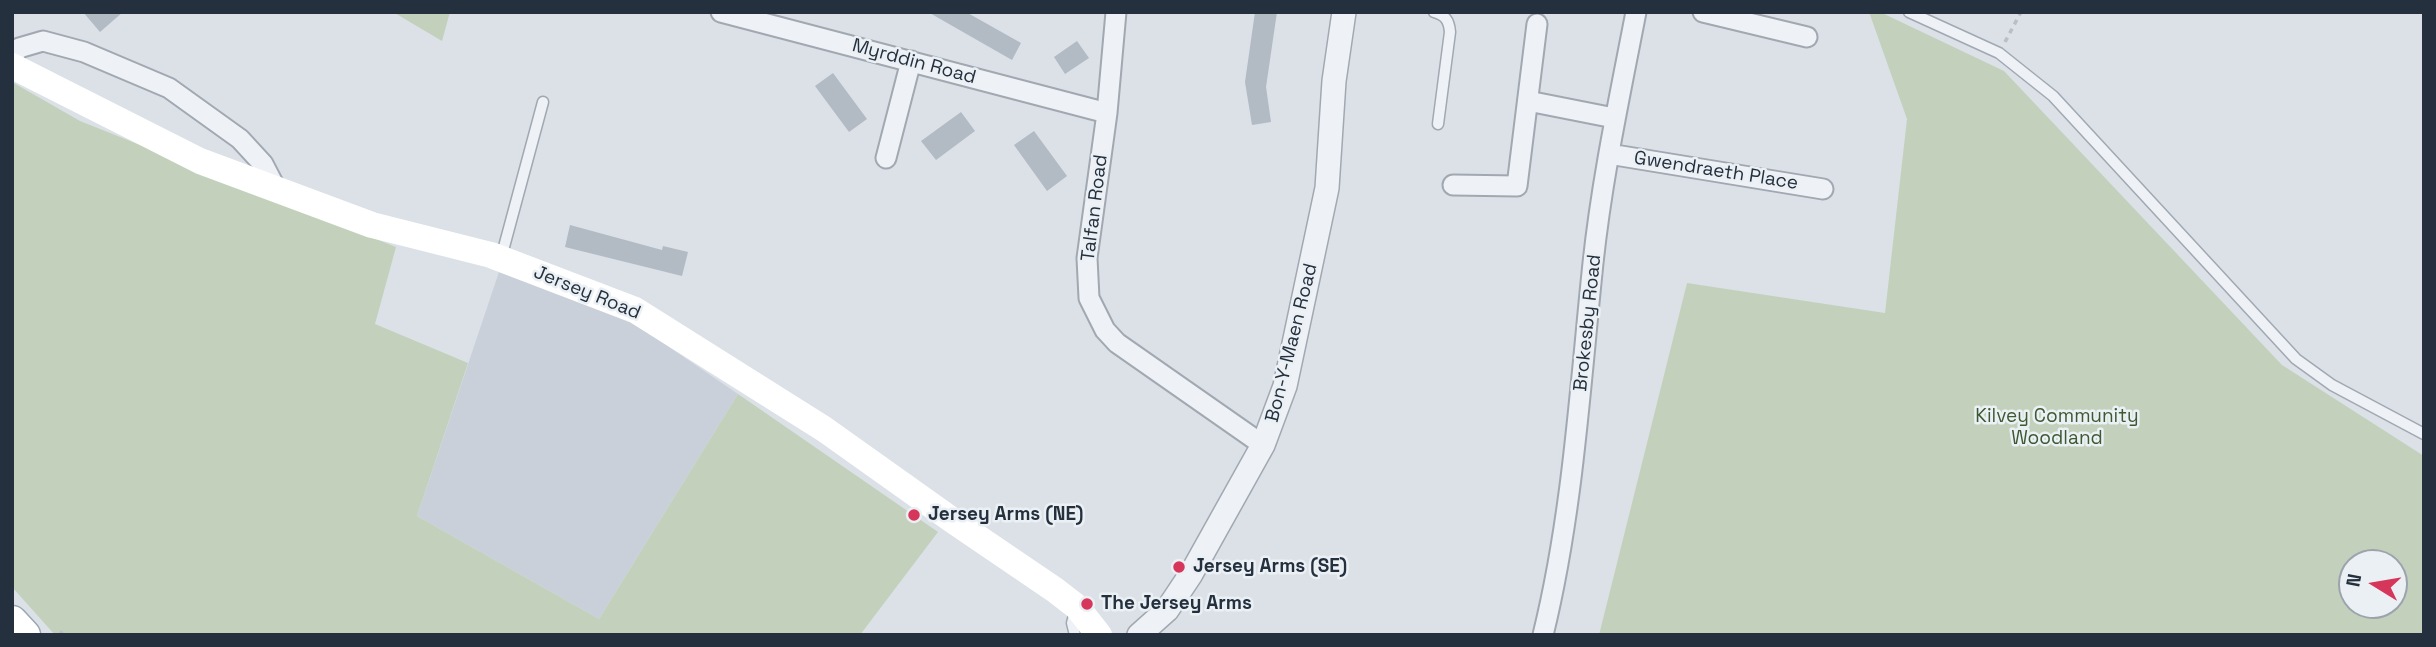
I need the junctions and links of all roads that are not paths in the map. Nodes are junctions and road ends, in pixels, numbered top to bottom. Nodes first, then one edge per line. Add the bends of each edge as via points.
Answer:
1 (721, 12) edge
2 (1116, 12) edge
3 (1344, 12) edge
4 (1434, 12) edge
5 (1636, 12) edge
6 (1703, 12) edge
7 (1909, 12) edge
8 (1537, 24) dead end
9 (1807, 37) dead end
10 (12, 57) edge
11 (911, 61) junction
12 (12, 66) edge
13 (1528, 101) junction
14 (543, 102) dead end
15 (1107, 113) junction
16 (1614, 118) junction
17 (1438, 124) dead end
18 (1609, 154) junction
19 (886, 158) dead end
20 (1453, 185) dead end
21 (276, 189) junction
22 (1823, 189) dead end
23 (501, 258) junction
24 (2424, 434) edge
25 (1263, 445) junction
26 (1077, 607) junction
27 (1167, 610) junction
28 (12, 621) edge
29 (24, 635) edge
30 (1075, 635) edge
31 (1099, 635) edge
32 (1139, 635) edge
33 (1159, 635) edge
34 (1543, 635) edge

1 - 11 street, Myrddin Road
2 - 15 street, Talfan Road
3 - 25 street, Bon-Y-Maen Road via 1325,200 1284,386
4 - 17 lane via 1450,25
5 - 16 street, Brokesby Road
6 - 9 street
7 - 24 lane via 1999,53 2053,96 2296,359 2332,385
8 - 13 street
10 - 21 street via 19,48 43,41 84,52 169,88 240,139 263,164
11 - 15 street, Myrddin Road
11 - 19 street
12 - 21 main road, Jersey Road via 200,161
13 - 16 street
13 - 20 street via 1517,186
14 - 23 lane
15 - 25 street, Talfan Road via 1087,258 1089,298 1117,343
16 - 18 street, Brokesby Road
18 - 22 street, Gwendraeth Place
18 - 34 street, Brokesby Road via 1593,260 1577,430 1555,587
21 - 23 main road, Jersey Road via 372,225
23 - 26 main road, Jersey Road via 635,310 824,429
25 - 27 street, Bon-Y-Maen Road
26 - 30 lane via 1072,623
26 - 31 main road, Jersey Road
27 - 32 street, Bon-Y-Maen Road
27 - 33 lane
28 - 29 main road

